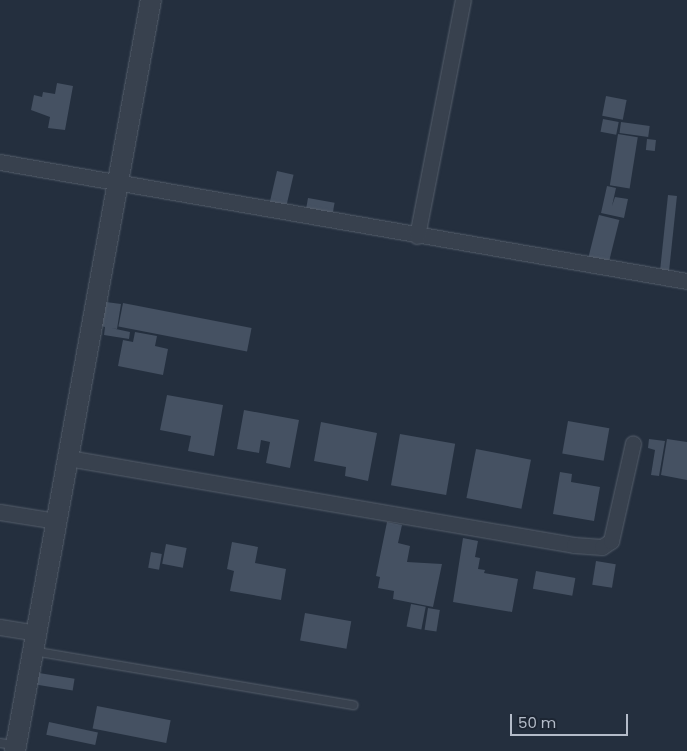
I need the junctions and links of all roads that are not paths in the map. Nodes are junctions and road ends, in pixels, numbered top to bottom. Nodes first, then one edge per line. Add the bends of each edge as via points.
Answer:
1 (151, 0) edge
2 (463, 0) edge
3 (0, 162) edge
4 (118, 181) junction
5 (417, 236) junction
6 (687, 281) edge
7 (633, 443) dead end
8 (68, 458) junction
9 (0, 512) edge
10 (57, 521) junction
11 (0, 627) edge
12 (35, 642) junction
13 (353, 704) dead end
14 (11, 746) edge

1 - 4 street
2 - 5 street
3 - 4 street
4 - 5 street
4 - 8 street
5 - 6 street
7 - 8 street via 611,541 602,547
8 - 10 street
9 - 10 street
10 - 12 street
11 - 12 street
12 - 13 lane
12 - 14 street

